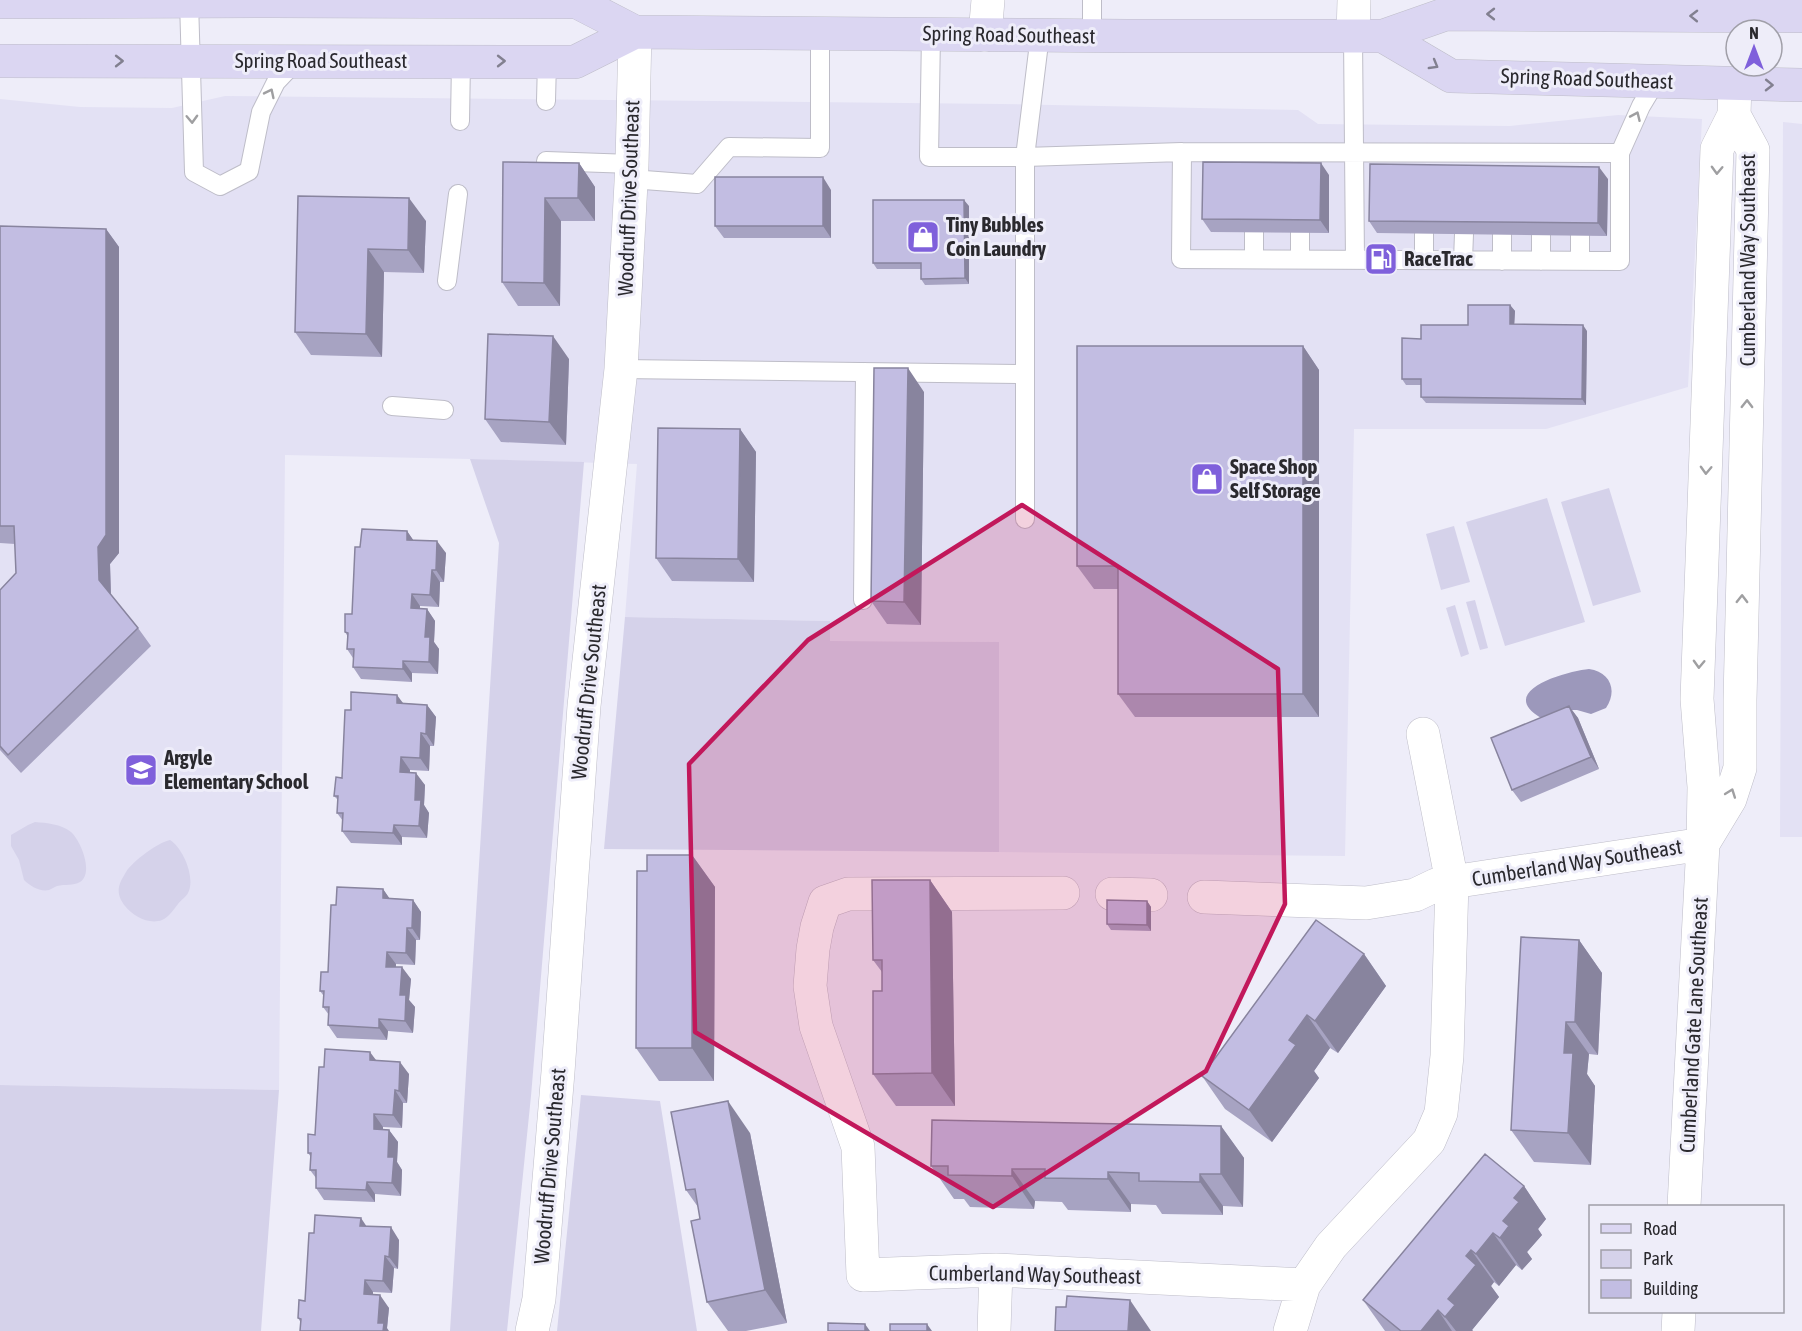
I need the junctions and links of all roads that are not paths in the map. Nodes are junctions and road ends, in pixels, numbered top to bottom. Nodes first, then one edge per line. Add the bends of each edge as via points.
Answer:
1 (271, 0) edge
2 (988, 0) edge
3 (1092, 0) edge
4 (1354, 0) edge
5 (189, 1) edge
6 (383, 1) edge
7 (0, 2) edge
8 (1525, 7) edge
9 (1752, 8) edge
10 (1802, 16) edge
11 (635, 32) junction
12 (820, 33) junction
13 (931, 34) junction
14 (985, 35) junction
15 (1040, 35) junction
16 (1092, 36) junction
17 (1368, 36) junction
18 (0, 61) edge
19 (190, 61) junction
20 (296, 61) junction
21 (461, 61) junction
22 (547, 61) junction
23 (1656, 81) junction
24 (1802, 85) edge
25 (1735, 100) junction
26 (546, 101) dead end
27 (460, 121) dead end
28 (1182, 152) junction
29 (1255, 152) junction
30 (1301, 152) junction
31 (1355, 152) junction
32 (1620, 153) junction
33 (1025, 157) junction
34 (546, 161) edge
35 (631, 172) junction
36 (1255, 174) edge
37 (1300, 175) edge
38 (458, 194) dead end
39 (1254, 232) edge
40 (1300, 232) edge
41 (1424, 234) edge
42 (1464, 234) edge
43 (1502, 235) edge
44 (1541, 235) edge
45 (1580, 236) edge
46 (1254, 259) junction
47 (1300, 259) junction
48 (1355, 260) junction
49 (1424, 260) junction
50 (1463, 260) junction
51 (1502, 261) junction
52 (1541, 261) junction
53 (1580, 261) junction
54 (447, 281) dead end
55 (621, 369) junction
56 (865, 372) junction
57 (1025, 374) junction
58 (392, 406) dead end
59 (444, 410) dead end
60 (1025, 519) dead end
61 (863, 600) dead end
62 (1423, 734) dead end
63 (1703, 844) junction
64 (1452, 882) junction
65 (1063, 893) dead end
66 (1112, 894) dead end
67 (1151, 895) dead end
68 (1204, 897) dead end
69 (1684, 1205) edge
70 (996, 1270) junction
71 (1304, 1285) junction
72 (1679, 1313) edge
73 (532, 1331) edge
74 (994, 1331) edge
75 (1290, 1331) edge
76 (1678, 1331) edge

1 - 5 main road, Spring Road Southeast
1 - 6 main road, Spring Road Southeast
2 - 14 street
3 - 16 lane
4 - 17 street
5 - 7 main road, Spring Road Southeast
5 - 19 lane
6 - 11 main road, Spring Road Southeast via 577,2
9 -> 8 main road, Spring Road Southeast
8 -> 17 main road, Spring Road Southeast via 1446,14
9 - 10 main road, Spring Road Southeast
11 - 12 main road, Spring Road Southeast
11 - 22 main road, Spring Road Southeast via 575,62
11 - 35 street, Woodruff Drive Southeast
12 - 13 main road, Spring Road Southeast
12 - 35 lane via 820,148 729,147 697,184
13 - 14 main road, Spring Road Southeast
13 - 33 lane via 929,157
14 - 15 main road, Spring Road Southeast
15 - 16 main road, Spring Road Southeast
15 - 33 lane
16 - 17 main road, Spring Road Southeast
17 -> 23 main road, Spring Road Southeast via 1451,76
17 - 31 lane
18 -> 19 main road, Spring Road Southeast
19 - 20 main road, Spring Road Southeast
19 -> 20 lane via 195,172 220,186 249,171 261,112 276,82
20 - 21 main road, Spring Road Southeast
21 -> 22 main road, Spring Road Southeast
21 - 27 lane
22 - 26 lane
23 - 25 main road, Spring Road Southeast
32 -> 23 lane
25 -> 24 main road, Spring Road Southeast
25 -> 63 street, Cumberland Way Southeast via 1717,149 1697,699 1704,788
63 -> 25 street, Cumberland Way Southeast via 1730,799 1740,768 1753,150
28 - 29 lane
28 - 33 lane
28 - 46 lane via 1181,259
29 - 30 lane
29 - 36 lane
30 - 31 lane
30 - 37 lane
31 - 32 lane via 1465,161 1580,161
31 - 48 lane
32 - 53 lane via 1620,261
33 - 57 lane
34 - 35 lane
35 - 55 street, Woodruff Drive Southeast
38 - 54 lane
39 - 46 lane
40 - 47 lane
41 - 49 lane
42 - 50 lane
43 - 51 lane
44 - 52 lane
45 - 53 lane
46 - 47 lane
47 - 48 lane
48 - 49 lane
49 - 50 lane
50 - 51 lane
51 - 52 lane
52 - 53 lane
55 - 56 lane
55 - 73 street, Woodruff Drive Southeast via 584,706 558,1072 539,1299
56 - 57 lane
56 - 61 lane
57 - 60 lane
58 - 59 lane
62 - 64 street, Cumberland Way Southeast
63 - 64 street, Cumberland Way Southeast
63 - 69 street, Cumberland Gate Lane Southeast
64 - 68 street, Cumberland Way Southeast via 1415,895 1366,903
64 - 71 street, Cumberland Way Southeast via 1447,1056 1441,1113 1429,1141 1331,1246
65 - 70 street, Cumberland Way Southeast via 848,894 825,902 813,949 810,986 816,1026 858,1147 863,1275
66 - 67 street
70 - 71 street, Cumberland Way Southeast
70 - 74 street
71 - 75 street
72 - 76 street

